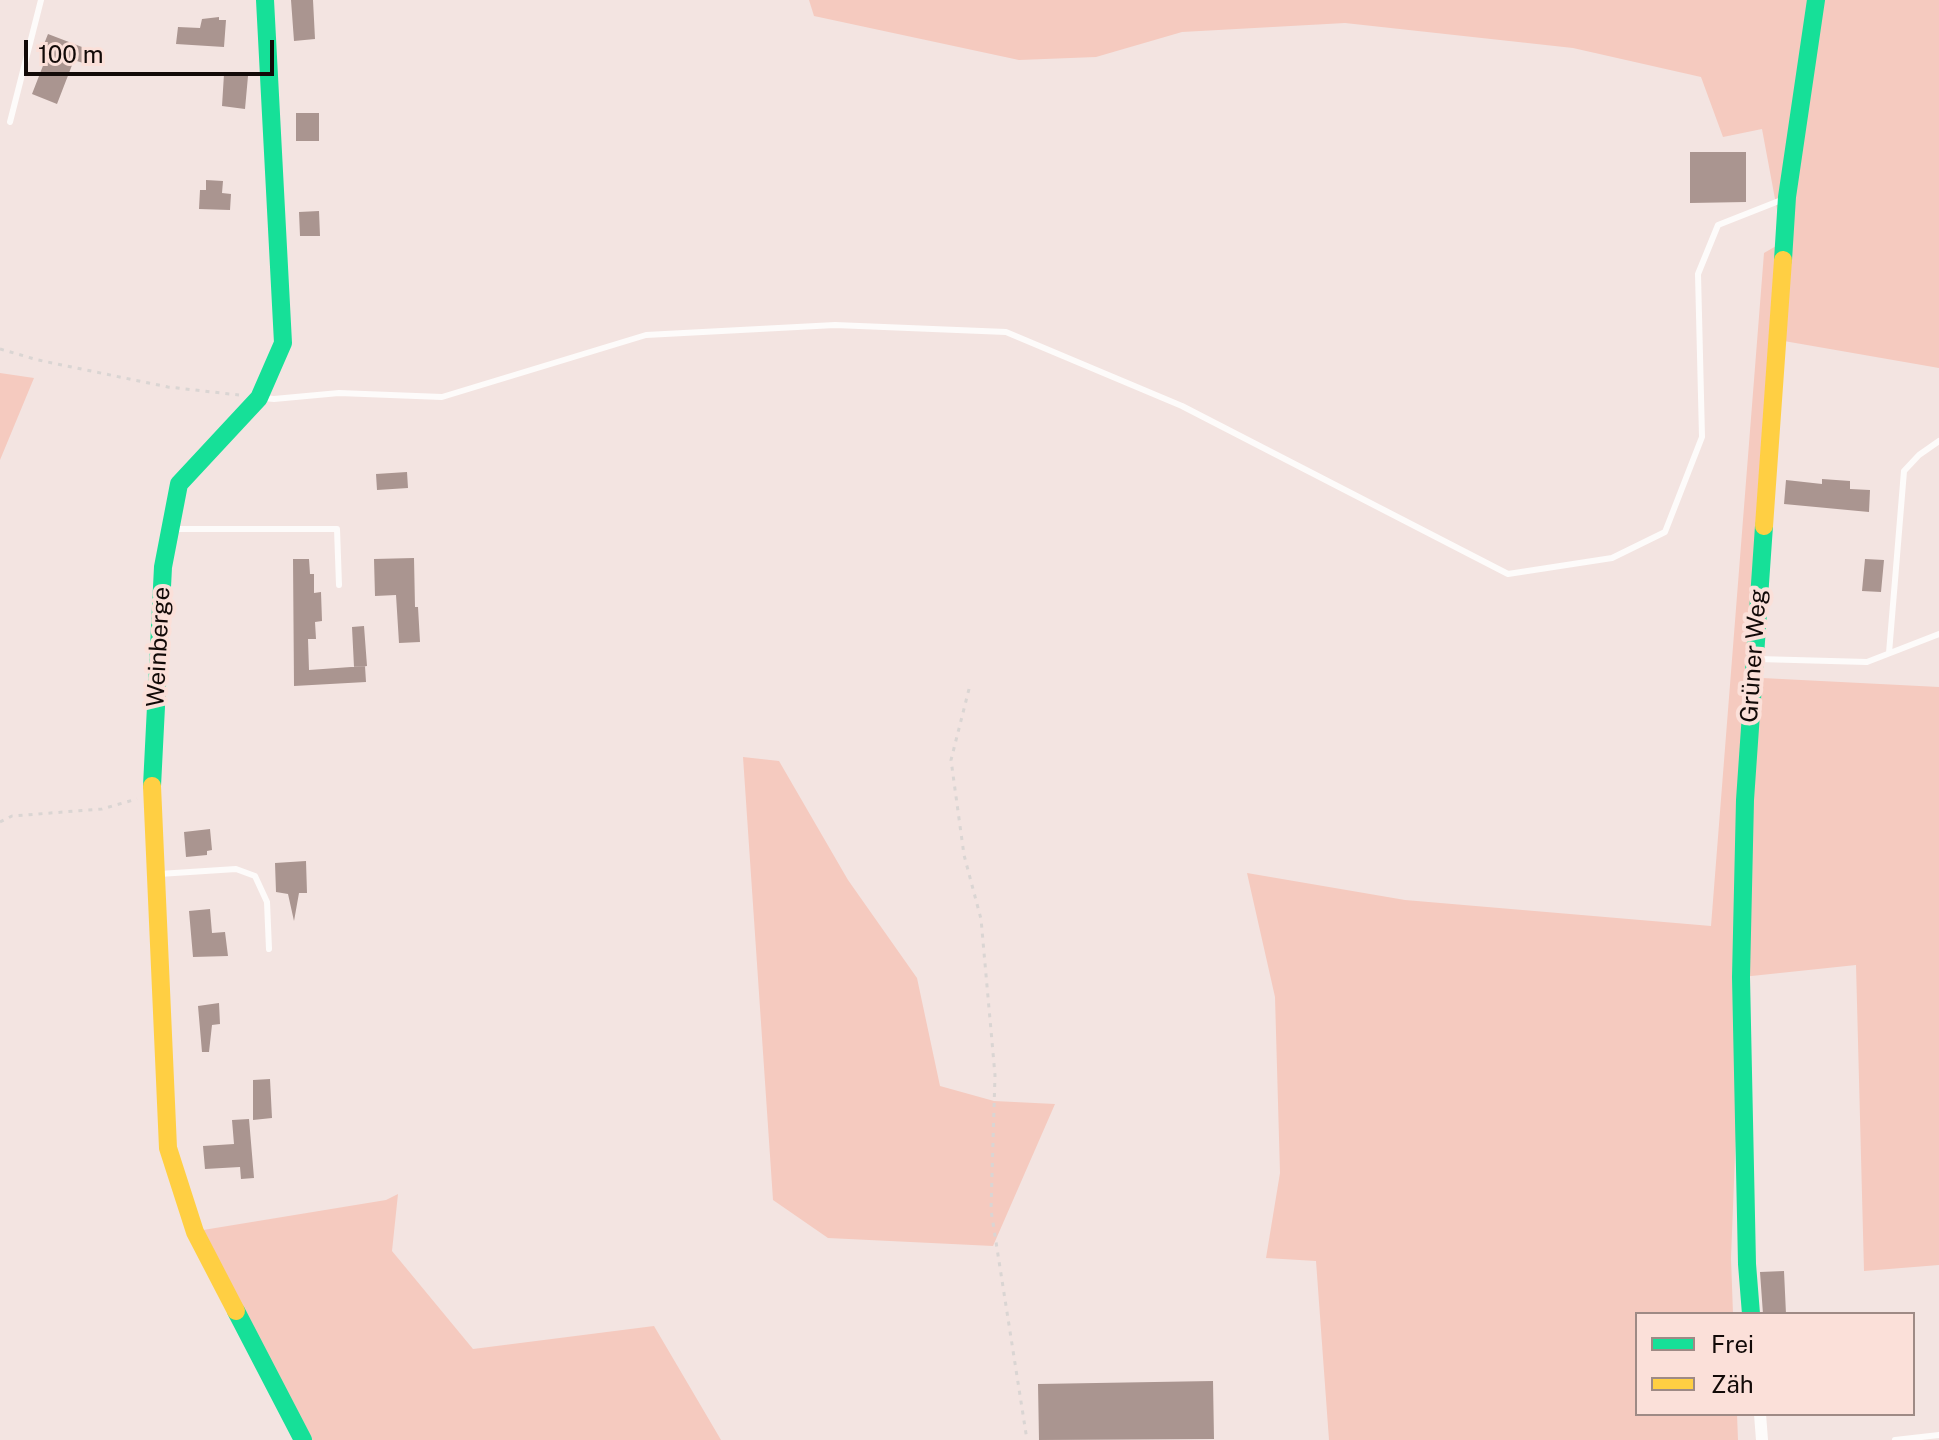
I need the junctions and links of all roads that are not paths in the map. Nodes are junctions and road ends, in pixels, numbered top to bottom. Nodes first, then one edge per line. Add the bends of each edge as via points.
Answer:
1 (41, 0) edge
2 (265, 0) edge
3 (1816, 0) edge
4 (10, 122) dead end
5 (1787, 197) junction
6 (259, 398) junction
7 (1939, 441) edge
8 (170, 529) junction
9 (339, 585) dead end
10 (1939, 634) edge
11 (1889, 653) junction
12 (1754, 659) junction
13 (156, 874) junction
14 (269, 949) dead end
15 (1751, 1312) edge
16 (1760, 1416) edge
17 (1939, 1435) edge
18 (303, 1440) edge
19 (1762, 1440) edge
20 (1895, 1440) edge

1 - 4 lane
2 - 6 street, Weinberge via 283,343
3 - 5 street, Grüner Weg
5 - 6 lane via 1718,225 1698,274 1702,437 1665,532 1612,558 1508,574 1182,406 1006,332 835,325 646,335 442,397 339,393
5 - 12 street, Grüner Weg
6 - 8 street, Weinberge via 179,484
7 - 11 lane via 1904,471
8 - 9 lane via 337,529
8 - 13 street, Weinberge via 163,567 152,795
10 - 11 lane
11 - 12 lane via 1867,662
12 - 15 street, Grüner Weg via 1741,977
13 - 14 lane via 236,869 255,876 267,902
13 - 18 street, Weinberge via 168,1148 195,1232
16 - 19 street
17 - 20 lane

